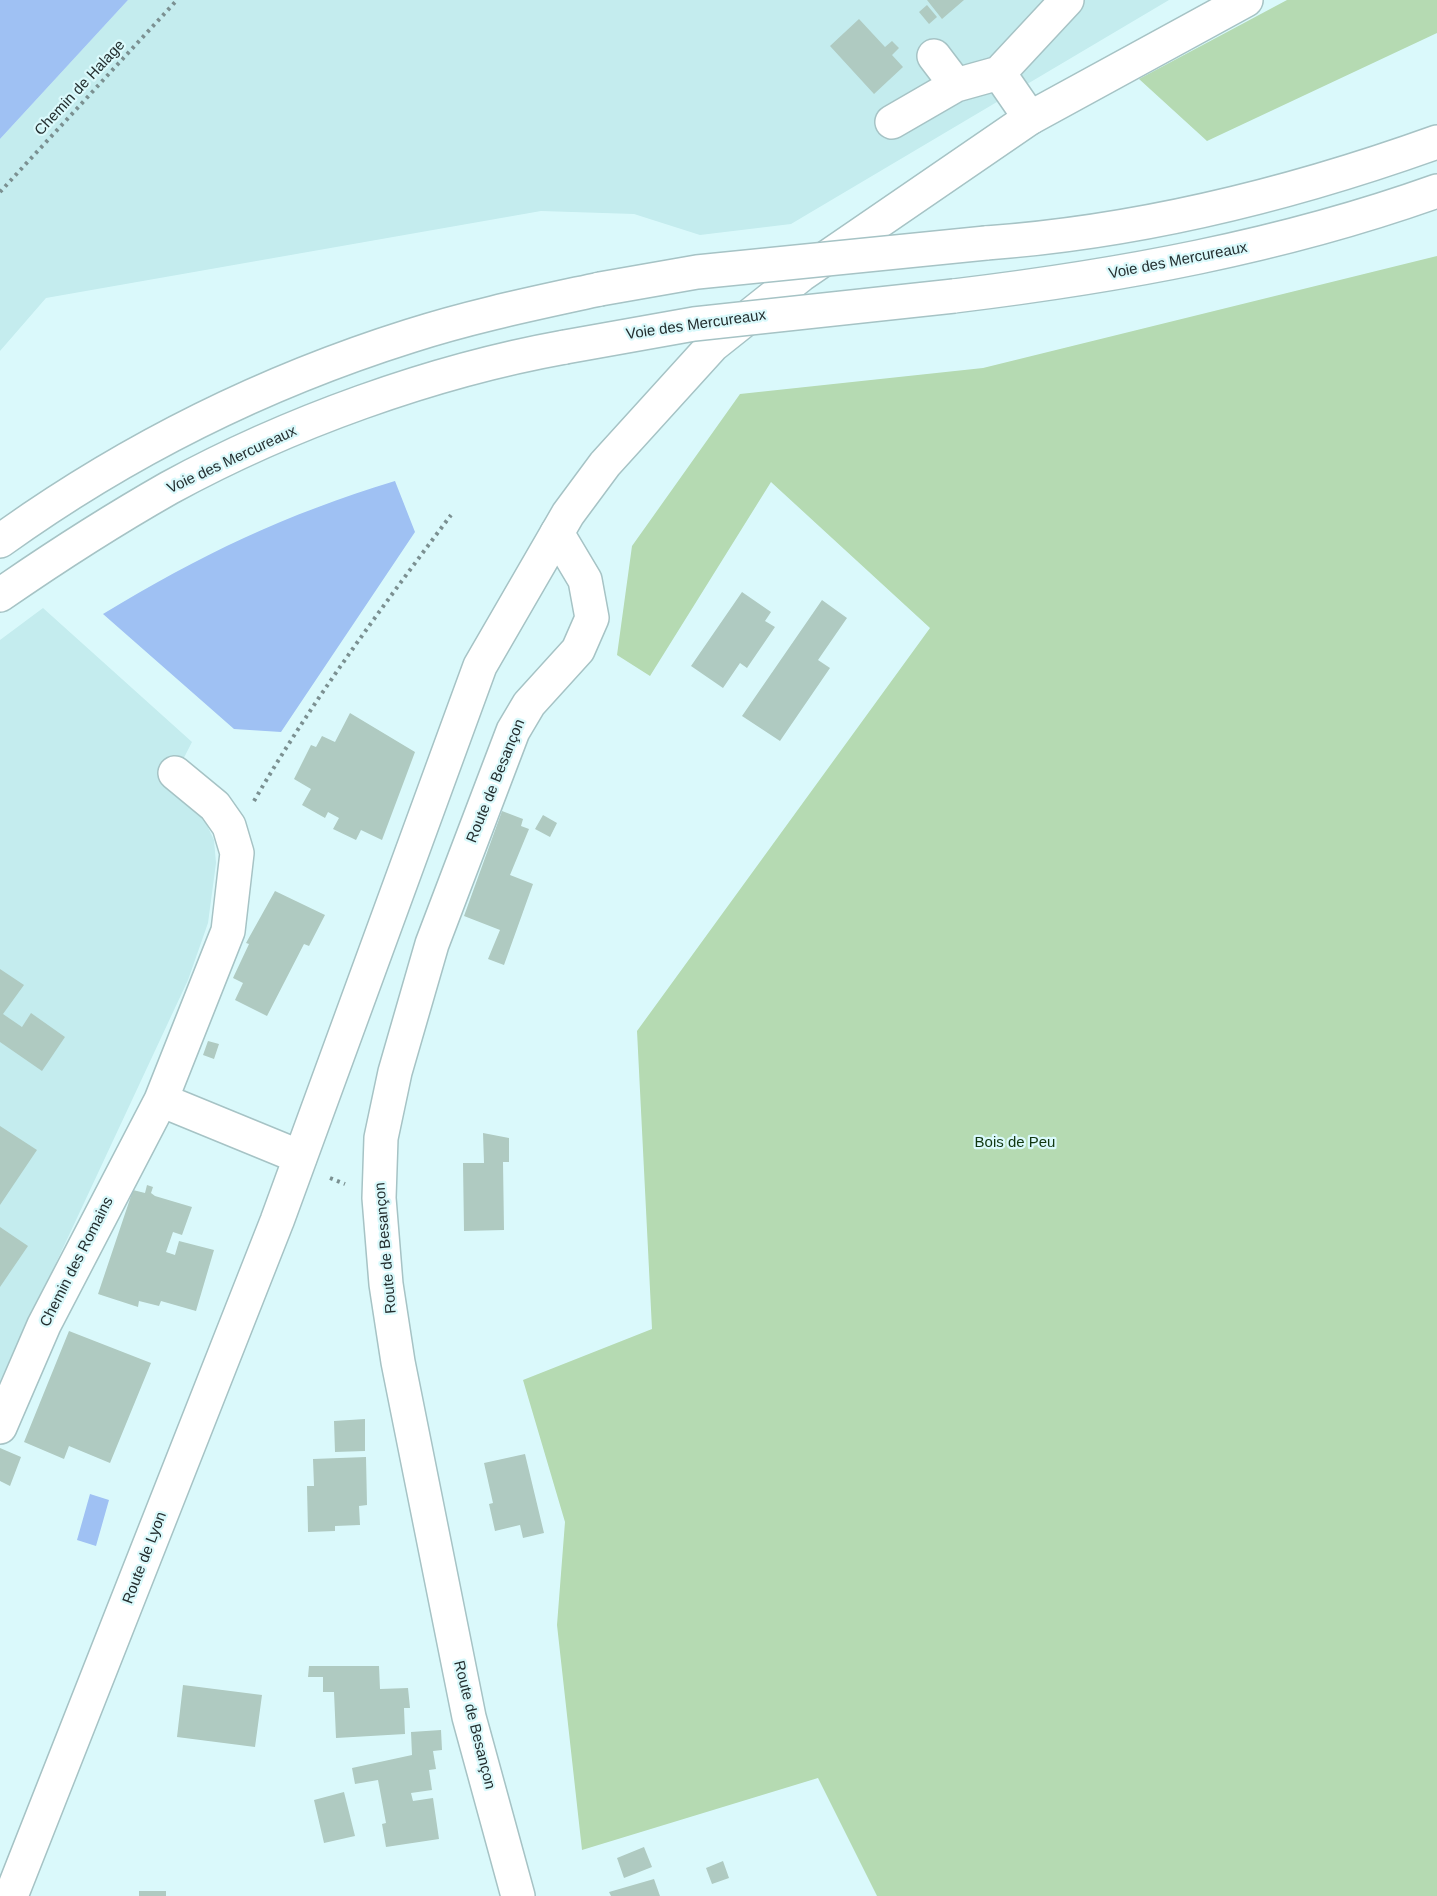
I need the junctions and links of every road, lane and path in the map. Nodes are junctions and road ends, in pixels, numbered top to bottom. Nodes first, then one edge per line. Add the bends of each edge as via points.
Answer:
1 (177, 0) edge
2 (1067, 0) edge
3 (1246, 0) edge
4 (934, 56) dead end
5 (999, 73) junction
6 (956, 85) junction
7 (1030, 118) junction
8 (892, 122) dead end
9 (1437, 142) edge
10 (1437, 191) edge
11 (0, 192) edge
12 (451, 515) dead end
13 (557, 533) junction
14 (0, 541) edge
15 (0, 595) edge
16 (175, 773) dead end
17 (233, 838) junction
18 (161, 1100) junction
19 (300, 1157) junction
20 (325, 1177) dead end
21 (356, 1189) dead end
22 (0, 1427) edge
23 (11, 1896) edge
24 (518, 1896) edge

1 - 11 path, Chemin de Halage
2 - 5 main road
3 - 7 main road, Route de Lyon
4 - 6 main road
5 - 6 main road
5 - 7 main road
6 - 8 main road
7 - 13 main road, Route de Lyon via 801,274 713,345 605,464
9 - 14 main road, bridge via 1225,205 1095,230 719,270 600,289 410,336 280,384 215,413 90,480
10 - 15 main road, Voie des Mercureaux, bridge via 1310,232 1234,251 1100,276 954,296 694,324 565,347 423,384 295,429 171,487
12 - 17 path via 282,754
13 - 19 main road, Route de Lyon via 480,666
13 - 24 main road, Route de Besançon via 585,580 591,618 578,650 529,704 513,731 432,944 383,1127 379,1198 386,1284 400,1373 469,1717
16 - 17 main road, Chemin des Romains via 215,806 230,826
17 - 18 main road, Chemin des Romains via 237,853 228,932
18 - 19 main road
18 - 22 main road, Chemin des Romains via 44,1325
19 - 23 main road, Route de Lyon
20 - 21 path

